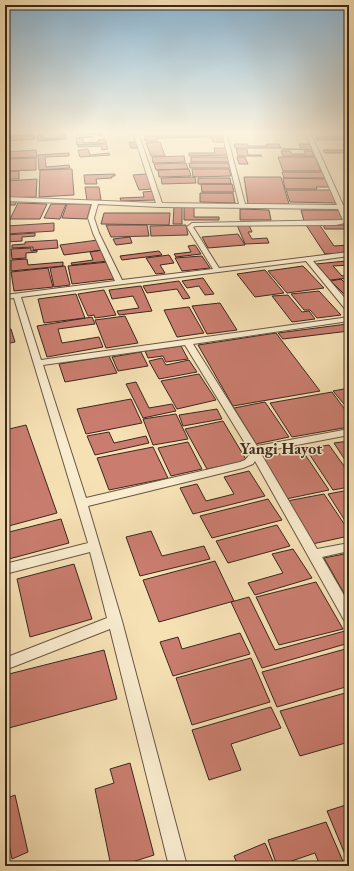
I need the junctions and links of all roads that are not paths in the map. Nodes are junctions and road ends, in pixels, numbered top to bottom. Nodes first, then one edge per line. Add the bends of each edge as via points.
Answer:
1 (149, 173) edge
2 (234, 173) edge
3 (328, 173) edge
4 (5, 199) edge
5 (96, 202) junction
6 (160, 205) junction
7 (242, 206) junction
8 (346, 207) edge
9 (349, 254) edge
10 (307, 258) junction
11 (217, 270) junction
12 (120, 283) junction
13 (11, 296) edge
14 (346, 301) edge
15 (349, 308) edge
16 (349, 318) edge
17 (188, 342) junction
18 (38, 363) junction
19 (349, 432) edge
20 (255, 452) junction
21 (82, 503) junction
22 (95, 546) junction
23 (349, 547) edge
24 (314, 554) junction
25 (5, 569) edge
26 (349, 616) edge
27 (116, 621) junction
28 (5, 664) edge
29 (178, 866) edge

1 - 6 street
2 - 7 street
3 - 8 street
4 - 5 street
5 - 6 street
5 - 12 street via 91,218
6 - 7 street
7 - 8 street
8 - 11 street via 347,221 344,222 194,224 190,227
9 - 10 street
10 - 11 street
10 - 14 street
11 - 12 street
12 - 13 street
13 - 18 street
14 - 15 street
16 - 17 street
17 - 18 street
17 - 20 street
18 - 21 street
19 - 20 street
20 - 21 street via 243,465
20 - 24 street
21 - 22 street
22 - 25 street
22 - 27 street
23 - 24 street
24 - 26 street
27 - 28 street
27 - 29 street

